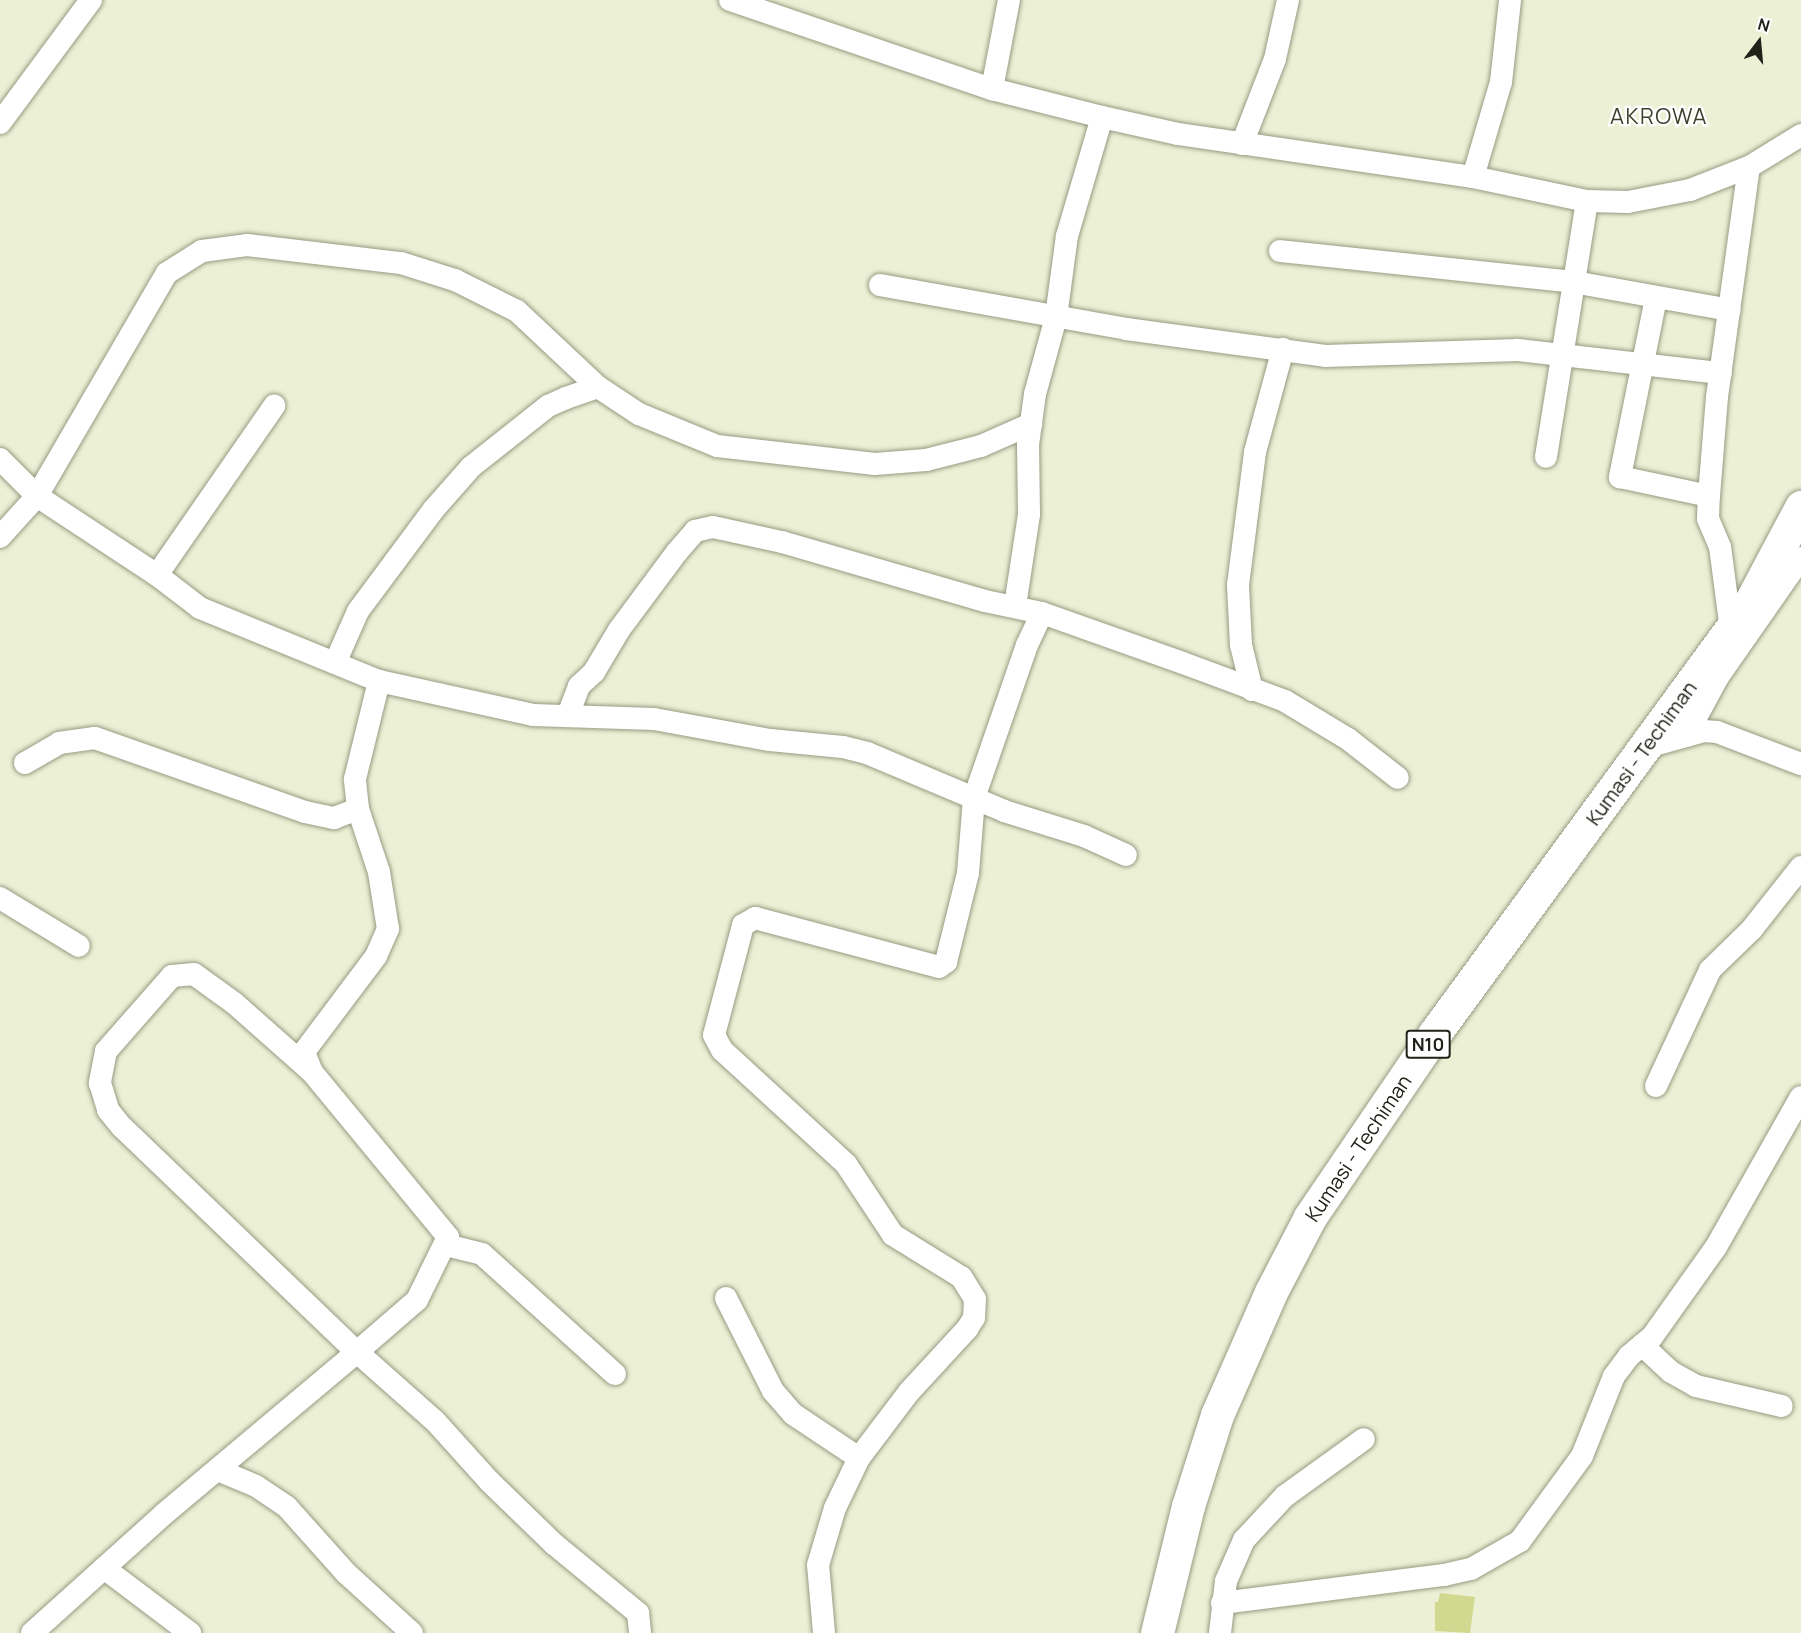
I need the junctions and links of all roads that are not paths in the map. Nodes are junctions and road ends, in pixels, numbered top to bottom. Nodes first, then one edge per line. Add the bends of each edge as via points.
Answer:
1 (91, 0) edge
2 (730, 0) edge
3 (1009, 0) edge
4 (1288, 0) edge
5 (1510, 0) edge
6 (992, 89) junction
7 (1102, 117) junction
8 (0, 123) edge
9 (1801, 135) edge
10 (1242, 144) junction
11 (1749, 167) junction
12 (1473, 177) junction
13 (1587, 201) junction
14 (1280, 251) dead end
15 (1574, 282) junction
16 (880, 285) dead end
17 (1656, 298) junction
18 (1729, 310) junction
19 (1056, 317) junction
20 (1283, 349) junction
21 (1560, 356) junction
22 (1644, 362) junction
23 (1721, 373) junction
24 (598, 387) junction
25 (274, 406) dead end
26 (1031, 424) junction
27 (1546, 457) dead end
28 (0, 459) edge
29 (37, 496) junction
30 (1708, 496) junction
31 (1801, 507) edge
32 (0, 537) edge
33 (1801, 558) edge
34 (157, 574) junction
35 (1015, 606) junction
36 (1042, 613) junction
37 (1731, 630) junction
38 (335, 663) junction
39 (379, 681) junction
40 (1252, 690) junction
41 (568, 715) junction
42 (1686, 736) junction
43 (25, 763) dead end
44 (1801, 764) edge
45 (1398, 778) dead end
46 (974, 798) junction
47 (1604, 803) junction
48 (358, 809) junction
49 (1126, 855) dead end
50 (1801, 867) edge
51 (0, 898) edge
52 (79, 946) dead end
53 (312, 1072) junction
54 (1656, 1086) dead end
55 (1801, 1097) edge
56 (446, 1245) junction
57 (726, 1298) dead end
58 (1642, 1345) junction
59 (357, 1352) junction
60 (615, 1374) dead end
61 (1782, 1406) dead end
62 (1364, 1439) dead end
63 (859, 1458) junction
64 (218, 1470) junction
65 (104, 1568) junction
66 (1222, 1604) junction
67 (32, 1633) edge
68 (189, 1633) edge
69 (412, 1633) edge
70 (640, 1633) edge
71 (824, 1633) edge
72 (1157, 1633) edge
73 (1220, 1633) edge

1 - 8 street
2 - 6 street
3 - 6 street
4 - 10 street via 1275,59
5 - 12 street via 1501,82
6 - 7 street
7 - 10 street
7 - 19 street via 1067,236
9 - 11 street
10 - 12 street
11 - 13 street via 1658,198
11 - 18 street
12 - 13 street
13 - 15 street
14 - 15 street
15 - 17 street
15 - 21 street
16 - 19 street
17 - 18 street
17 - 22 street
18 - 23 street
19 - 20 street
19 - 26 street
20 - 21 street via 1356,357 1518,350
20 - 40 street via 1255,452 1238,585 1242,645
21 - 22 street
21 - 27 street
22 - 23 street
22 - 30 street via 1620,477
23 - 30 street
24 - 26 street via 639,414 717,446 875,464 926,460 981,447
24 - 29 street via 517,311 455,280 401,263 247,246 202,251 167,273
24 - 38 street via 548,406 471,467 434,509 358,611
25 - 34 street
26 - 35 street via 1029,514
28 - 29 street
29 - 32 street
29 - 34 street
30 - 37 street via 1708,519 1720,547
31 - 37 highway, Kumasi - Techiman / N10 via 1773,567
33 - 42 street via 1718,677
34 - 38 street via 200,608
35 - 36 street
35 - 41 street via 985,601 736,530 713,527 695,531 619,630 594,672 579,686
36 - 40 street
36 - 46 street via 1027,645
37 - 47 highway, Kumasi - Techiman / N10
38 - 39 street
39 - 41 street via 533,715
39 - 48 street via 357,759
40 - 45 street via 1285,702 1348,739
41 - 46 street via 597,720 654,719 770,740 843,747 867,753
42 - 44 street via 1704,731 1725,734
42 - 47 street via 1641,748
43 - 48 street via 59,743 95,738 305,812 333,818
46 - 49 street via 1084,836
46 - 63 street via 968,873 943,966 755,918 743,925 714,1035 722,1050 846,1164 893,1235 961,1276 975,1299 974,1318 967,1329 909,1392
47 - 72 highway, Kumasi - Techiman / N10 via 1354,1149 1292,1252 1217,1415 1188,1506
48 - 53 street via 379,872 388,929 376,956 304,1052
50 - 54 street via 1752,929 1710,970
51 - 52 street
53 - 56 street via 446,1230
53 - 59 street via 194,974 172,976 106,1051 100,1083 108,1110 122,1127
55 - 58 street via 1716,1247 1652,1337
56 - 59 street via 417,1300
56 - 60 street via 482,1254
57 - 63 street via 773,1391 793,1414
58 - 61 street via 1671,1372 1696,1386
58 - 66 street via 1614,1376 1574,1470 1520,1541 1471,1569 1444,1575
59 - 64 street
59 - 70 street via 435,1420 489,1481 554,1544 638,1613
62 - 66 street via 1285,1496 1260,1521 1233,1561
63 - 71 street via 835,1508 820,1559
64 - 65 street
64 - 69 street via 256,1486 287,1507 346,1573
65 - 67 street
65 - 68 street
66 - 73 street

